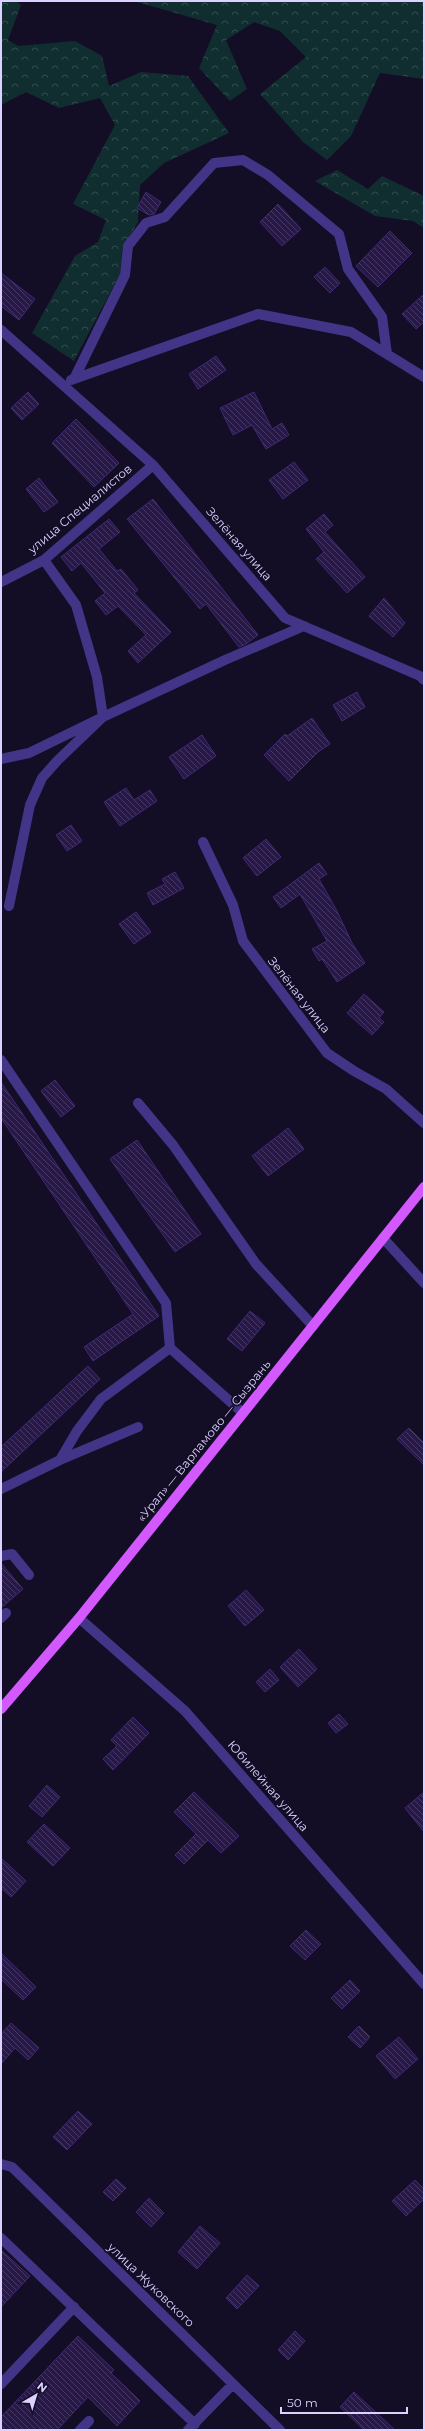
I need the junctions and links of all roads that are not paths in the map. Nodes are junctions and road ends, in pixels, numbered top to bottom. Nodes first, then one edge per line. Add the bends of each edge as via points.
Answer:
1 (1, 330) edge
2 (387, 354) junction
3 (424, 377) edge
4 (74, 379) junction
5 (62, 383) junction
6 (153, 464) junction
7 (44, 560) junction
8 (1, 582) edge
9 (304, 626) junction
10 (424, 680) edge
11 (103, 717) junction
12 (1, 759) edge
13 (203, 842) dead end
14 (9, 906) dead end
15 (1, 1060) edge
16 (138, 1103) dead end
17 (424, 1123) edge
18 (424, 1187) edge
19 (383, 1238) junction
20 (424, 1283) edge
21 (312, 1326) junction
22 (170, 1348) junction
23 (243, 1413) junction
24 (138, 1427) dead end
25 (60, 1460) junction
26 (1, 1488) edge
27 (1, 1556) edge
28 (29, 1575) dead end
29 (79, 1618) junction
30 (1, 1710) edge
31 (424, 1984) edge
32 (1, 2164) edge
33 (1, 2238) edge
34 (74, 2307) junction
35 (1, 2384) edge
36 (233, 2384) junction
37 (89, 2421) dead end
38 (191, 2427) edge
39 (80, 2430) edge
40 (280, 2430) edge

1 - 5 street, Зелёная улица
2 - 3 street
2 - 4 street via 351,332 258,314
2 - 4 street via 382,317 348,269 339,234 268,175 243,160 214,163 165,217 146,223 128,246 125,275
4 - 5 street
5 - 6 street, Зелёная улица
6 - 7 street, улица Специалистов
6 - 9 street, Зелёная улица via 285,618
7 - 8 street, улица Специалистов
7 - 11 street via 76,605 97,677
9 - 10 street, Зелёная улица
9 - 11 street
11 - 12 street via 29,753
11 - 14 street via 42,778 30,805
13 - 17 street, Зелёная улица via 233,905 243,941 327,1053 386,1088
15 - 22 street via 166,1303
16 - 21 street via 173,1145 256,1264
18 - 19 main road, «Урал» — Варламово — Сызрань
19 - 20 street
19 - 21 main road, «Урал» — Варламово — Сызрань
21 - 23 main road, «Урал» — Варламово — Сызрань
22 - 23 street
22 - 25 street via 101,1400 77,1431
23 - 29 main road, «Урал» — Варламово — Сызрань
24 - 25 street
25 - 26 street
27 - 28 street via 12,1554
29 - 30 main road, «Урал» — Варламово — Сызрань
29 - 31 street, Юбилейная улица via 185,1711
32 - 36 street, улица Жуковского via 12,2167
33 - 34 street
34 - 35 street
34 - 38 street
36 - 38 street
36 - 40 street, улица Жуковского
37 - 39 street

